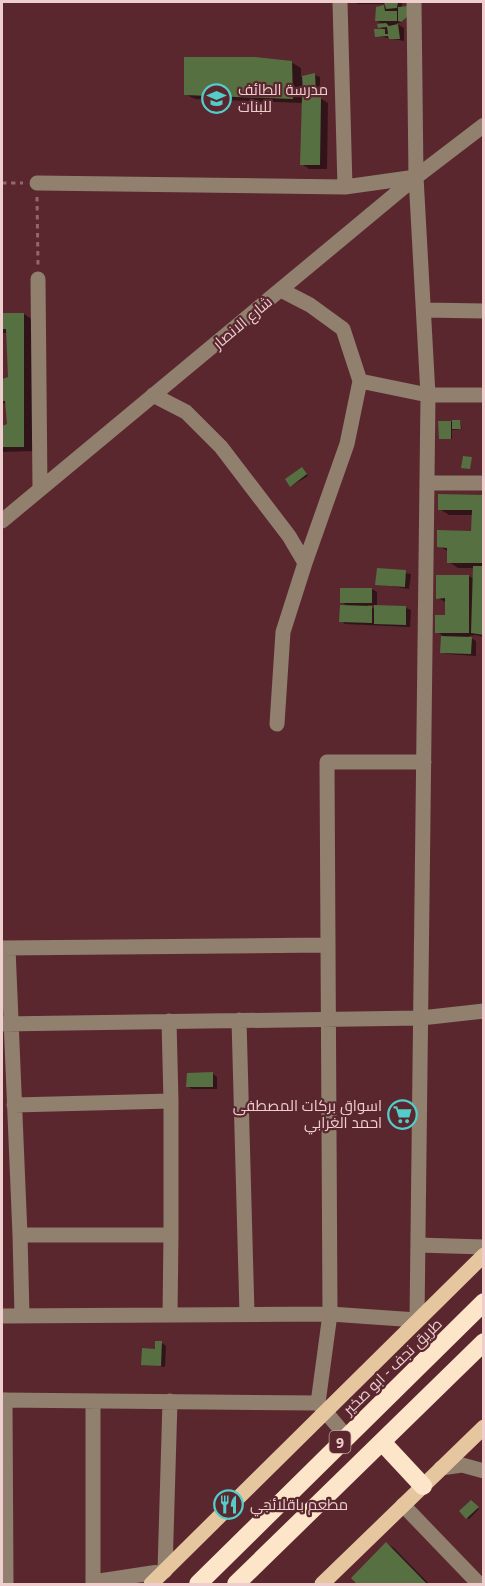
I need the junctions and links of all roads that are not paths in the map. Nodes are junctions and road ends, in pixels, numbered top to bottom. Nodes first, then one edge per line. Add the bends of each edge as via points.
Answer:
1 (340, 2) edge
2 (414, 2) edge
3 (483, 125) edge
4 (417, 177) junction
5 (37, 183) road end
6 (345, 188) junction
7 (38, 279) road end
8 (281, 290) junction
9 (425, 310) junction
10 (483, 311) edge
11 (360, 381) junction
12 (153, 395) junction
13 (428, 395) junction
14 (483, 395) edge
15 (427, 483) junction
16 (483, 483) edge
17 (40, 489) junction
18 (2, 521) edge
19 (305, 563) junction
20 (277, 724) dead end
21 (424, 762) junction
22 (327, 945) junction
23 (5, 948) edge
24 (483, 1011) edge
25 (421, 1018) junction
26 (328, 1019) junction
27 (239, 1020) junction
28 (169, 1021) junction
29 (5, 1024) edge
30 (171, 1101) junction
31 (14, 1105) junction
32 (20, 1235) junction
33 (171, 1235) junction
34 (418, 1245) junction
35 (483, 1247) edge
36 (483, 1255) edge
37 (483, 1302) edge
38 (247, 1314) junction
39 (330, 1314) junction
40 (170, 1315) junction
41 (2, 1316) edge
42 (22, 1316) junction
43 (417, 1320) junction
44 (483, 1342) edge
45 (3, 1400) edge
46 (93, 1401) junction
47 (170, 1401) junction
48 (322, 1408) junction
49 (483, 1427) edge
50 (346, 1436) junction
51 (381, 1442) junction
52 (441, 1468) junction
53 (483, 1471) edge
54 (423, 1485) junction
55 (403, 1505) junction
56 (165, 1571) junction
57 (93, 1583) edge
58 (6, 1584) edge
59 (151, 1584) edge
60 (198, 1584) edge
61 (236, 1584) edge
62 (322, 1584) edge
63 (479, 1584) edge

1 - 6 street
2 - 4 street
3 - 4 street, شارع الانصار
4 - 6 street
4 - 8 street, شارع الانصار
4 - 9 street
5 - 6 street
7 - 17 street
8 - 11 street via 343,329
8 - 12 street, شارع الانصار
9 - 10 street
9 - 13 street
11 - 13 street
11 - 19 street via 347,444
12 - 17 street, شارع الانصار
12 - 19 street via 186,412 221,447
13 - 14 street
13 - 15 street
15 - 16 street
15 - 21 street
17 - 18 street, شارع الانصار
19 - 20 street via 283,632
21 - 22 street via 327,762
21 - 25 street
22 - 23 street
22 - 26 street
23 - 29 street
24 - 25 street
25 - 26 street
25 - 34 street
26 - 27 street
26 - 39 street
27 - 28 street
27 - 38 street
28 - 29 street
28 - 30 street
29 - 31 street
30 - 31 street
30 - 33 street
31 - 32 street
32 - 33 street
32 - 42 street
33 - 40 street
34 - 35 street
34 - 43 street
36 - 43 main road
37 - 50 highway, طريق نجف - ابو صخير / 9
38 - 39 street
38 - 40 street
39 - 43 street
39 - 48 street
40 - 42 street
41 - 42 street
43 - 48 main road
44 - 51 highway, 9
45 - 46 street
45 - 58 street
46 - 47 street
46 - 57 street
47 - 48 street
47 - 56 street
48 - 50 street
48 - 56 main road
49 - 52 main road
50 - 60 highway, طريق نجف - ابو صخير / 9
51 - 54 highway
51 - 61 highway, 9
52 - 53 street via 462,1465
52 - 54 main road
54 - 55 main road
55 - 62 main road
55 - 63 street
56 - 57 street
56 - 59 main road

